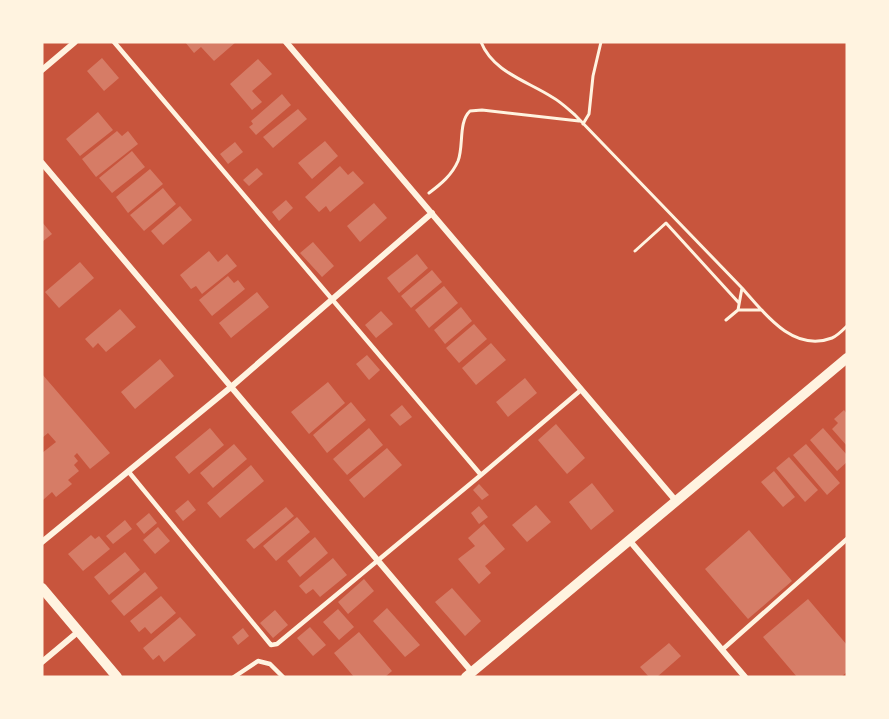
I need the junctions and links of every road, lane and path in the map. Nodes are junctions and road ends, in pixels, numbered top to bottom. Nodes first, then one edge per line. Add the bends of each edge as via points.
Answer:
1 (75, 42) edge
2 (114, 42) edge
3 (286, 42) edge
4 (481, 42) edge
5 (601, 42) edge
6 (42, 70) edge
7 (582, 123) junction
8 (42, 163) edge
9 (428, 194) dead end
10 (432, 213) junction
11 (634, 251) dead end
12 (742, 288) junction
13 (333, 298) junction
14 (739, 303) junction
15 (738, 310) junction
16 (762, 310) junction
17 (726, 320) dead end
18 (847, 326) edge
19 (847, 358) edge
20 (231, 387) junction
21 (581, 390) junction
22 (128, 471) junction
23 (481, 475) junction
24 (676, 501) junction
25 (847, 539) edge
26 (629, 540) junction
27 (42, 542) edge
28 (378, 560) junction
29 (42, 588) edge
30 (79, 631) junction
31 (723, 650) junction
32 (42, 662) edge
33 (469, 674) edge
34 (117, 677) edge
35 (234, 677) edge
36 (283, 677) edge
37 (745, 677) edge

1 - 6 street
2 - 13 lane
3 - 10 street
4 - 7 path via 498,64 525,84 553,97
5 - 7 path via 589,114
7 - 9 path via 470,111 465,118 455,167
7 - 12 path
8 - 20 street
10 - 13 street
10 - 21 street
11 - 14 path via 666,223
12 - 14 path
12 - 16 path
13 - 20 street
13 - 23 lane
14 - 15 path
15 - 16 path
15 - 17 path
16 - 18 path via 782,330 807,339 833,338
19 - 24 street
20 - 22 street
20 - 28 street
21 - 23 lane
21 - 24 street
22 - 27 street
22 - 28 lane via 271,645
23 - 28 lane
24 - 26 street
25 - 31 lane
26 - 31 street
26 - 33 street
28 - 33 street
29 - 30 street
30 - 32 street
30 - 34 street
31 - 37 street
35 - 36 lane via 258,661 270,664

